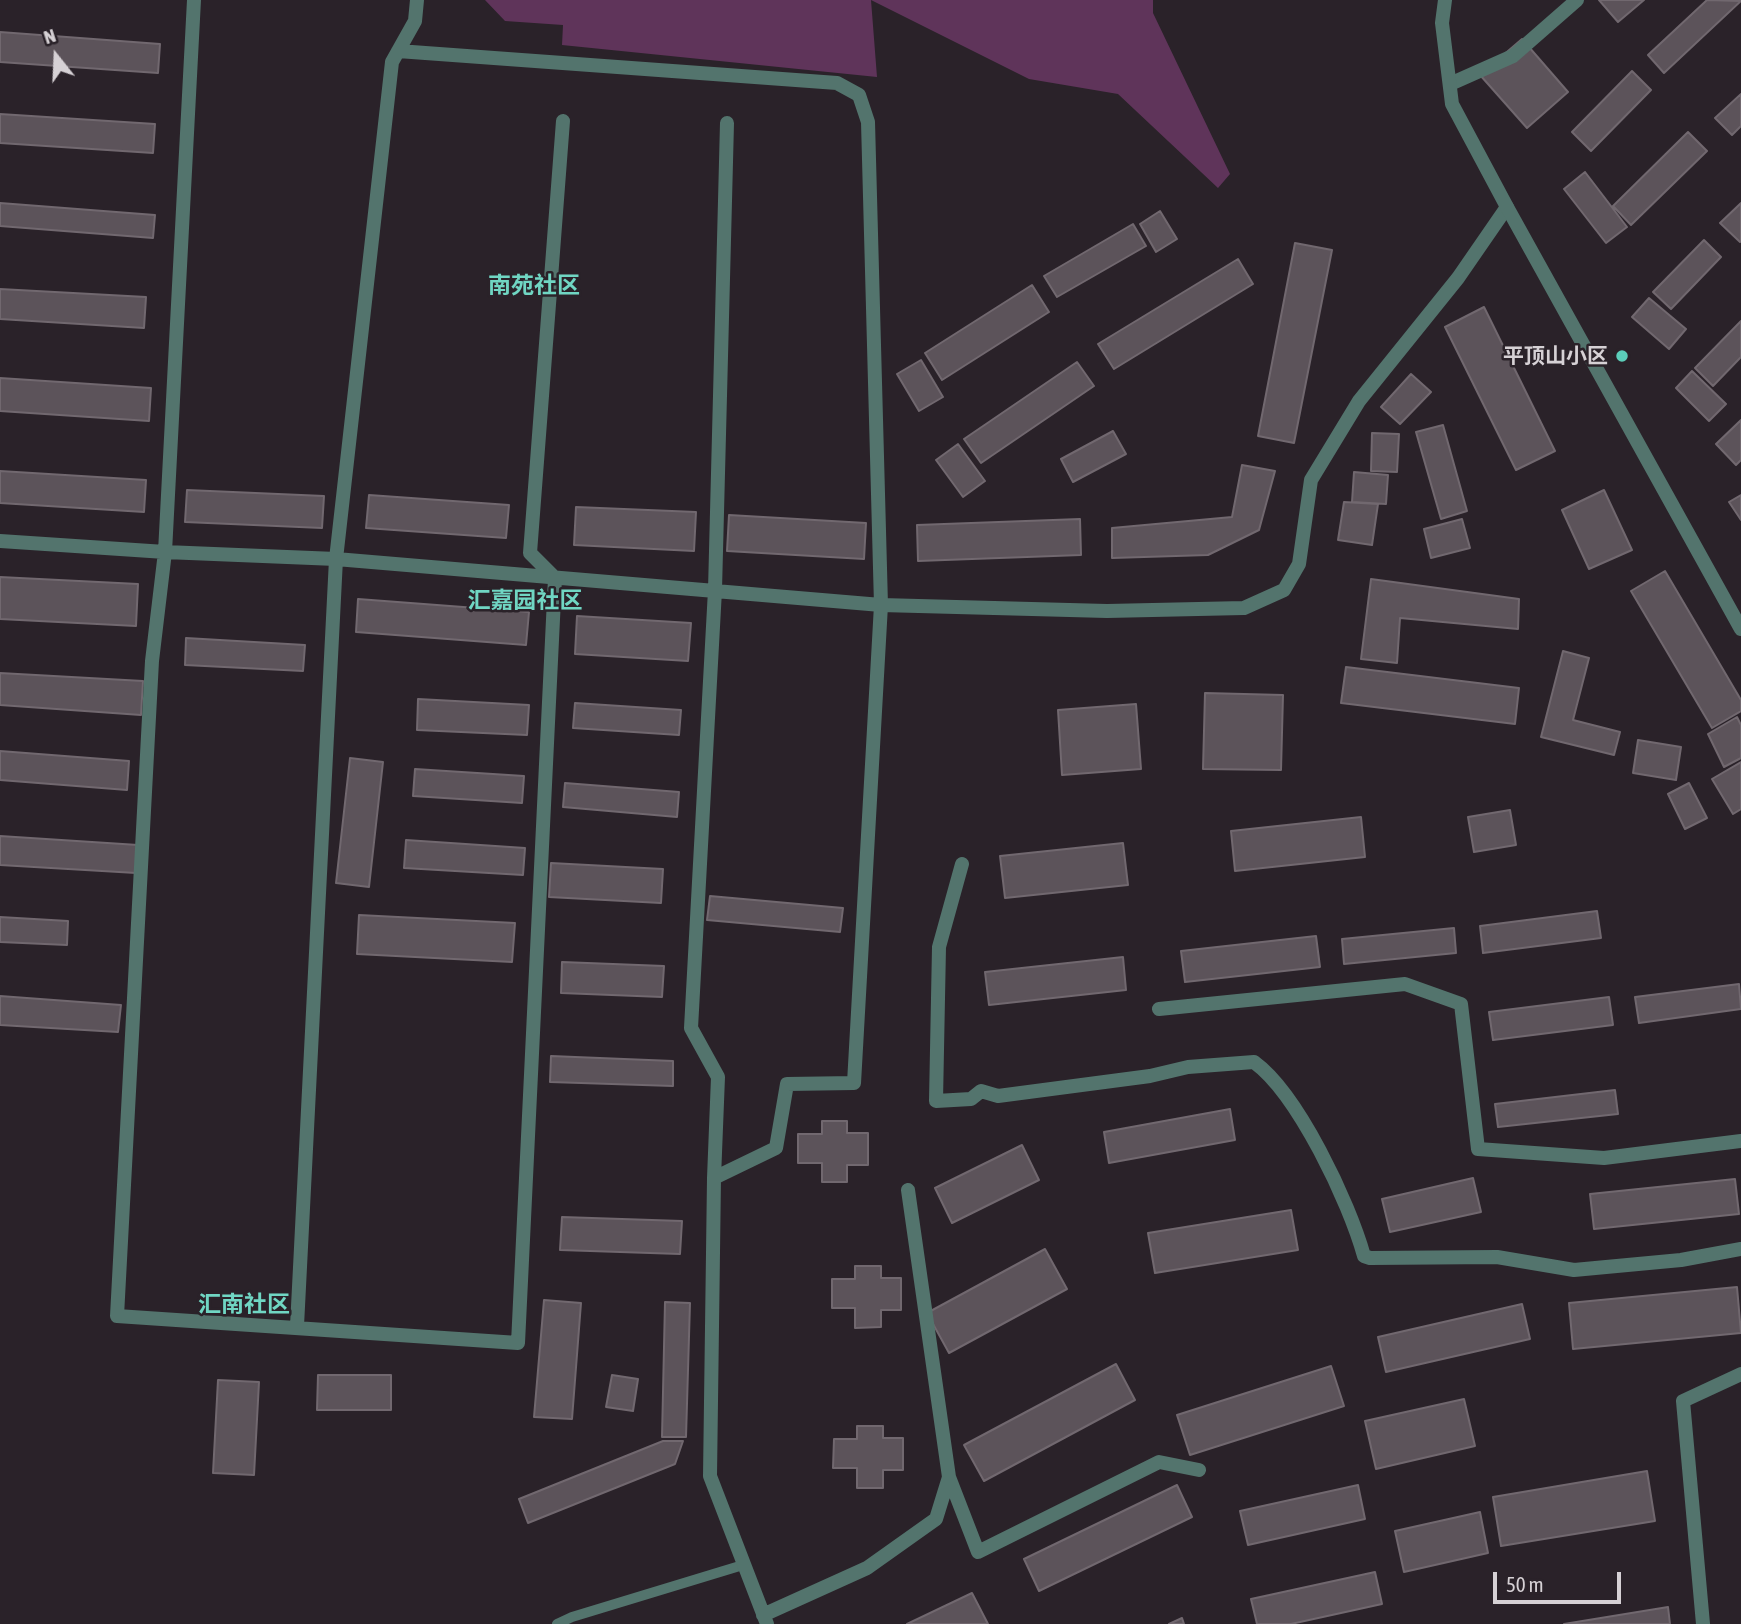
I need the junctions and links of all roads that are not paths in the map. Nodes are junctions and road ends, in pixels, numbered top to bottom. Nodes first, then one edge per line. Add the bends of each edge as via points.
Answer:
1 (194, 0) edge
2 (417, 0) edge
3 (1445, 0) edge
4 (1577, 0) edge
5 (398, 51) junction
6 (1450, 84) junction
7 (563, 121) dead end
8 (727, 123) dead end
9 (1507, 207) junction
10 (0, 541) edge
11 (165, 552) junction
12 (336, 559) junction
13 (555, 578) junction
14 (715, 590) junction
15 (881, 605) junction
16 (1741, 629) edge
17 (962, 864) dead end
18 (1159, 1009) dead end
19 (1741, 1141) edge
20 (714, 1178) junction
21 (908, 1190) dead end
22 (1741, 1249) edge
23 (297, 1326) junction
24 (1741, 1374) edge
25 (1199, 1470) dead end
26 (949, 1477) junction
27 (743, 1564) junction
28 (765, 1620) edge
29 (557, 1624) edge
30 (1703, 1624) edge

1 - 11 street
2 - 5 street via 415,21
3 - 6 street via 1442,23
4 - 6 street via 1513,56
5 - 12 street via 392,62
5 - 15 street via 837,83 859,94 868,122
6 - 9 street via 1452,104
7 - 13 street via 530,553
8 - 14 street
9 - 15 street via 1458,278 1359,401 1311,480 1299,564 1284,590 1244,608 1107,611
9 - 16 street
10 - 11 street
11 - 12 street
11 - 23 street via 152,661 117,1316
12 - 13 street
12 - 23 street
13 - 14 street
13 - 23 street via 518,1343
14 - 15 street
14 - 20 street via 691,1028 718,1077
15 - 20 street via 854,1083 787,1084 776,1148
17 - 22 street via 939,947 936,1101 971,1099 981,1091 998,1096 1188,1067 1254,1062 1269,1073 1303,1124 1355,1223 1364,1256 1497,1256 1574,1270
18 - 19 street via 1405,984 1461,1004 1478,1149 1604,1158
20 - 27 street via 710,1476
21 - 26 street
24 - 30 street via 1683,1401
25 - 26 street via 1159,1462 978,1552
26 - 28 street via 936,1519 867,1568
27 - 28 street
27 - 29 lane

